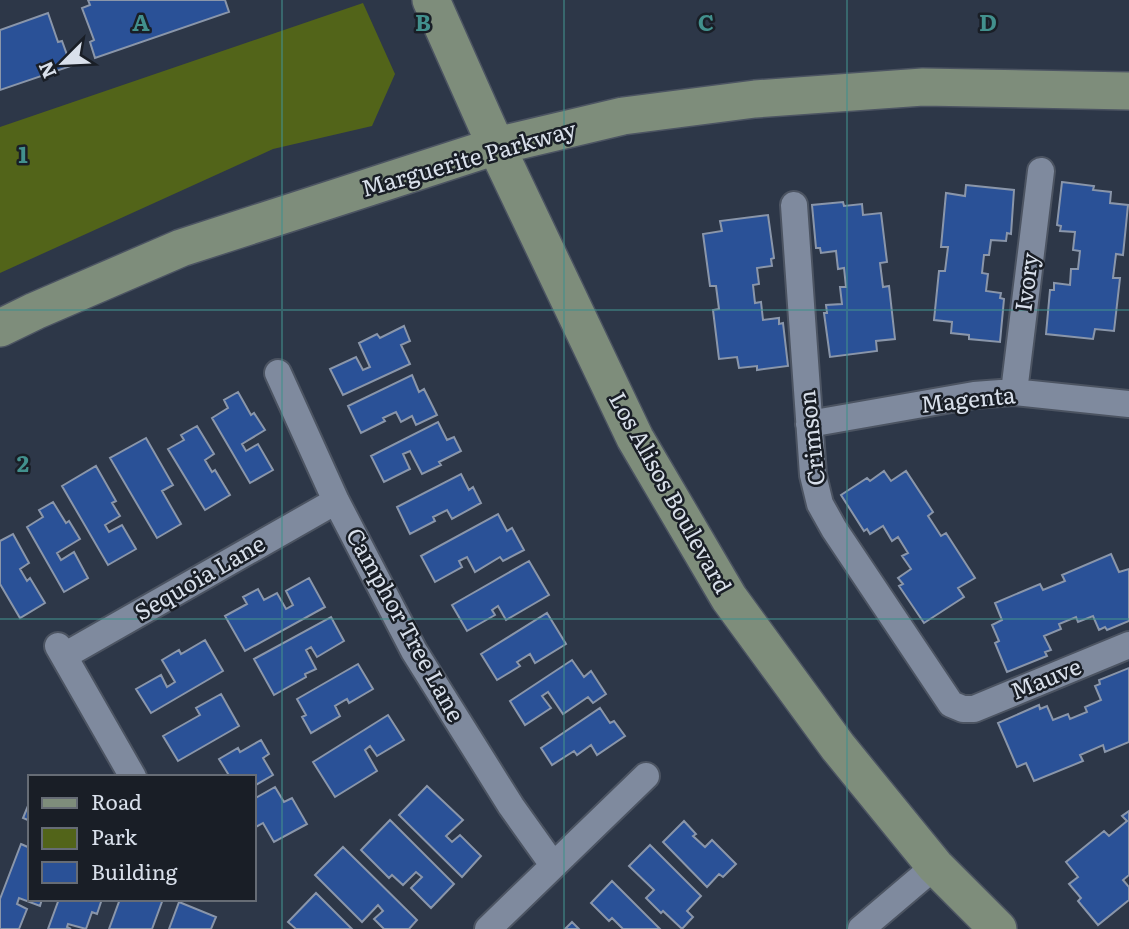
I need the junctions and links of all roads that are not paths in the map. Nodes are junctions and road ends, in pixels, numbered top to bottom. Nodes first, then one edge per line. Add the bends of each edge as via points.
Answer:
1 (431, 0) edge
2 (1129, 91) edge
3 (496, 146) junction
4 (1041, 171) dead end
5 (793, 205) dead end
6 (0, 328) edge
7 (278, 373) dead end
8 (1014, 392) junction
9 (1129, 404) edge
10 (809, 424) junction
11 (336, 500) junction
12 (1129, 645) edge
13 (963, 709) joint
14 (132, 775) edge
15 (646, 776) dead end
16 (553, 865) junction
17 (935, 866) junction
18 (488, 929) edge
19 (861, 929) edge
20 (999, 929) edge

1 - 3 main road, Los Alisos Boulevard
2 - 3 main road, Marguerite Parkway via 923,87 755,99 623,116
3 - 6 main road, Marguerite Parkway via 181,248
3 - 17 main road, Los Alisos Boulevard via 635,438 729,598 838,747
4 - 8 street, Ivory
5 - 10 street, Crimson
7 - 11 street, Camphor Tree Lane
8 - 9 street, Magenta
8 - 10 street, Magenta
10 - 13 street, Crimson via 820,504 951,704
11 - 14 street, Sequoia Lane via 61,651
11 - 16 street, Camphor Tree Lane via 414,651
12 - 13 street, Mauve via 974,709
15 - 16 street
16 - 18 street
17 - 19 street
17 - 20 main road, Los Alisos Boulevard

